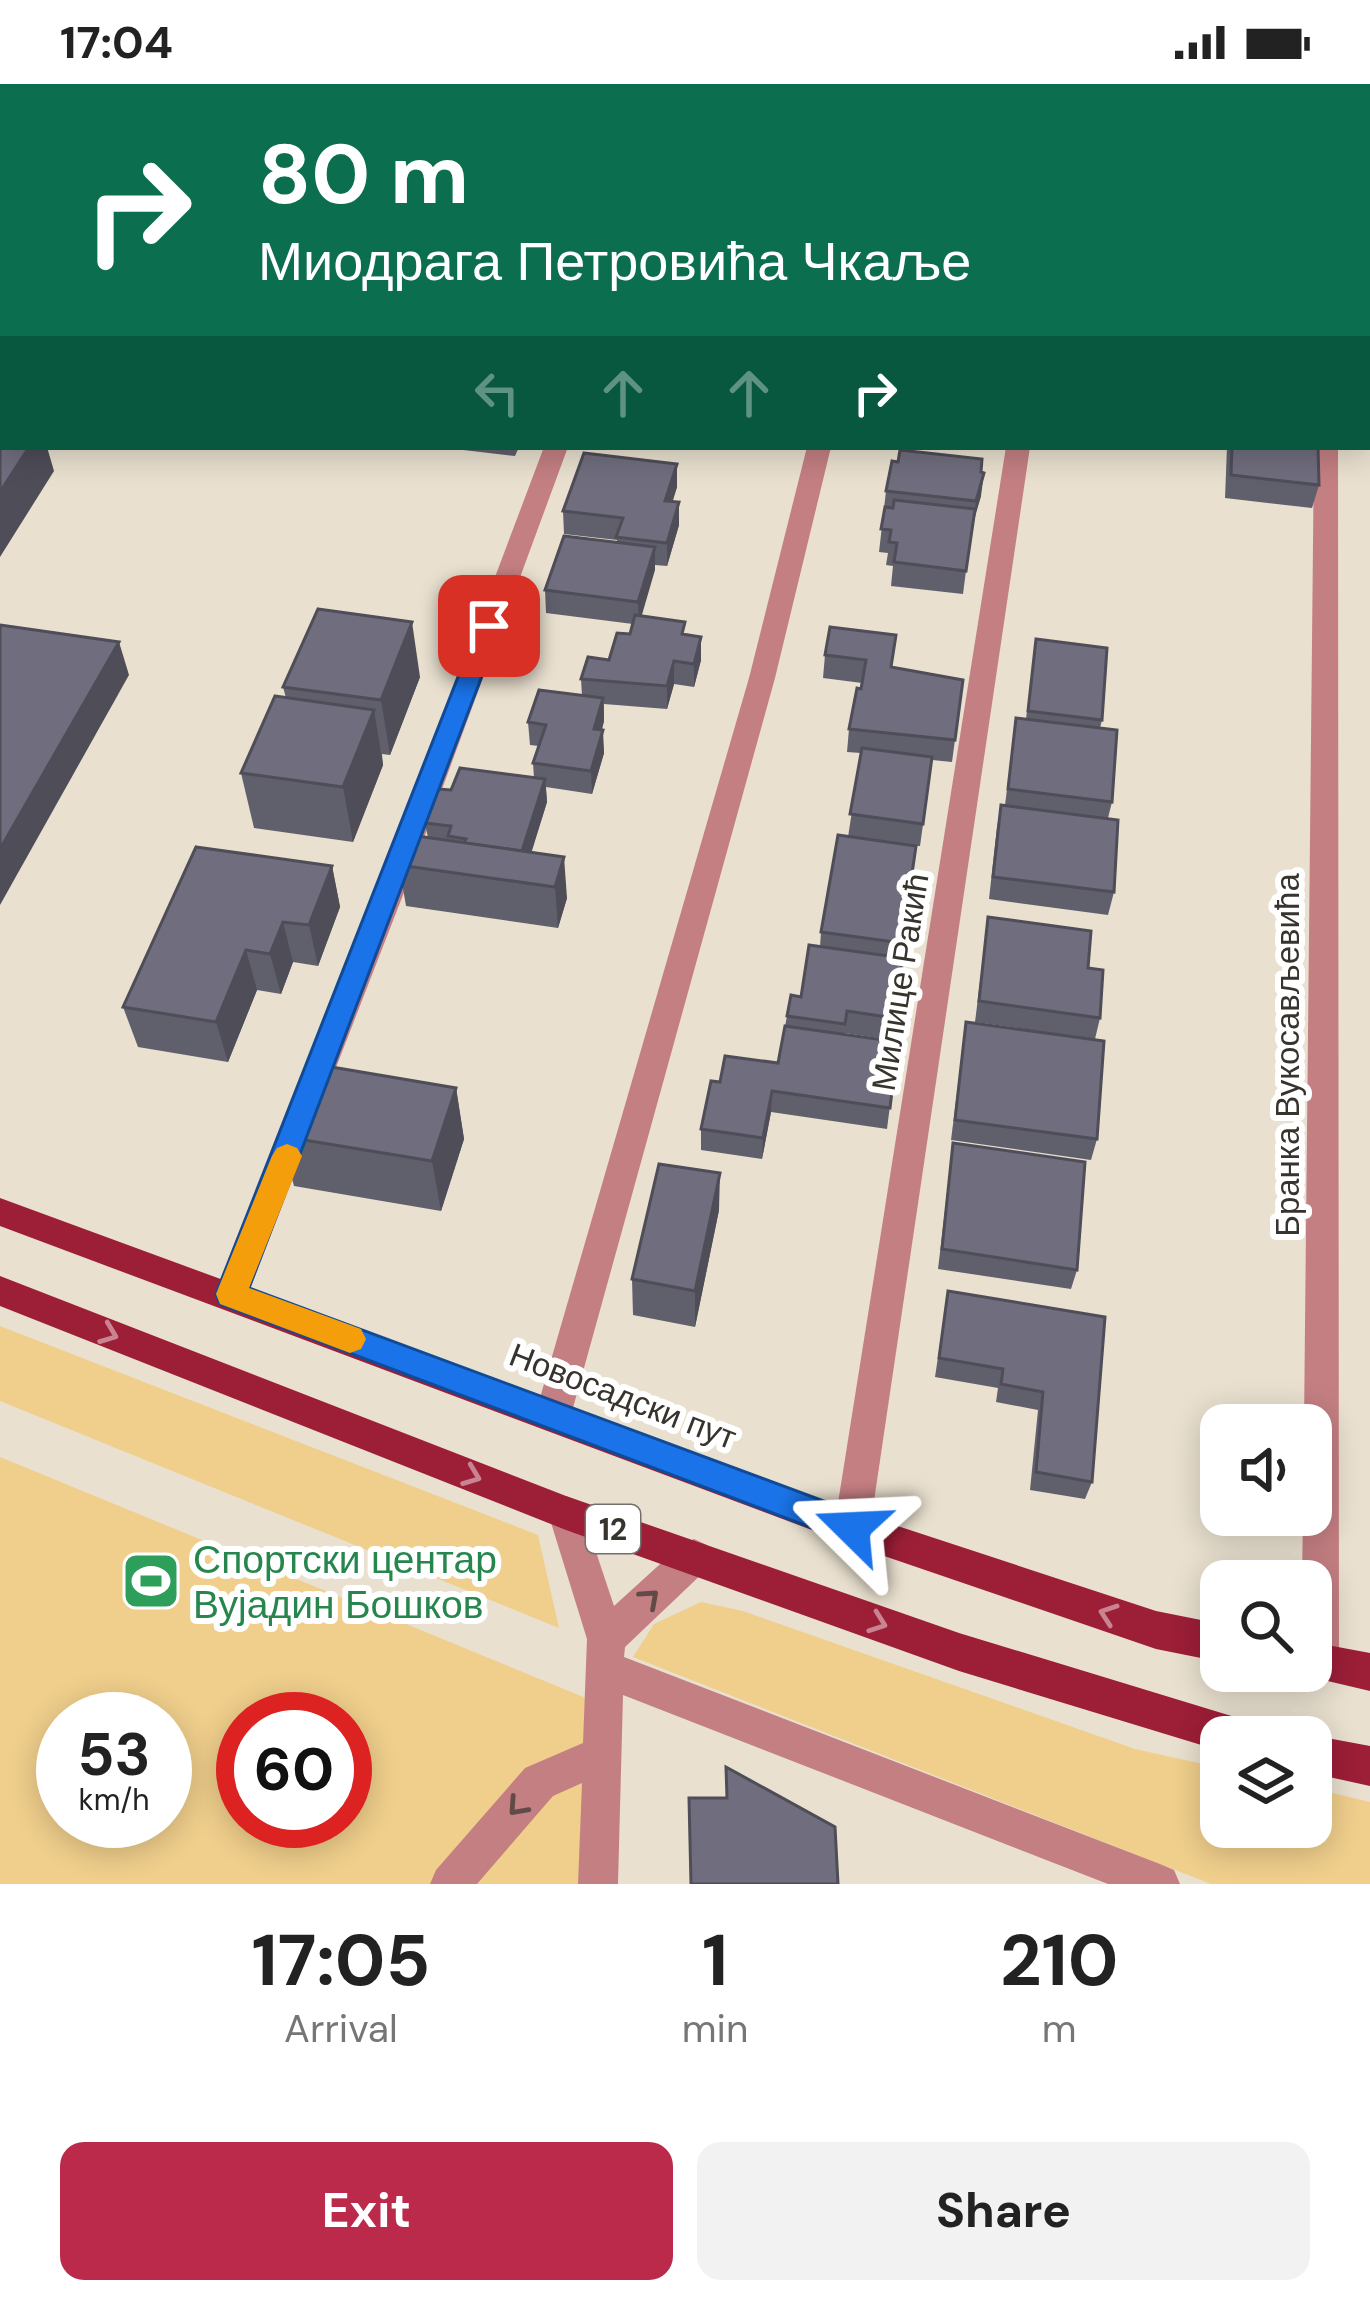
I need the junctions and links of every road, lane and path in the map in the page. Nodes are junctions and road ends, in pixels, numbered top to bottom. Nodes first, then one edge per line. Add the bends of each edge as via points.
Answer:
1 (555, 450) edge
2 (817, 450) edge
3 (1018, 450) edge
4 (1326, 450) edge
5 (0, 1212) edge
6 (0, 1292) edge
7 (231, 1294) junction
8 (553, 1415) junction
9 (566, 1513) junction
10 (852, 1528) junction
11 (694, 1557) junction
12 (1317, 1560) edge
13 (1200, 1639) edge
14 (604, 1654) junction
15 (1332, 1665) edge
16 (1370, 1672) edge
17 (1200, 1725) edge
18 (601, 1755) junction
19 (1332, 1758) edge
20 (1370, 1766) edge
21 (451, 1884) edge
22 (598, 1884) edge
23 (1160, 1884) edge

1 - 7 street
2 - 8 street via 762,678
3 - 10 street, Милице Ракић
4 - 12 street, Бранка Вукосављевића
5 - 7 main road, Новосадски пут
6 -> 9 main road, 12
7 - 8 main road, Новосадски пут
8 - 10 main road, Новосадски пут
9 - 11 main road, 12
9 - 14 street
13 -> 10 main road, Новосадски пут
14 -> 11 street
11 -> 17 main road, 12 via 959,1652
14 - 18 street
14 - 23 street
15 - 16 main road
18 -> 21 street via 539,1782
18 - 22 street
19 - 20 main road

